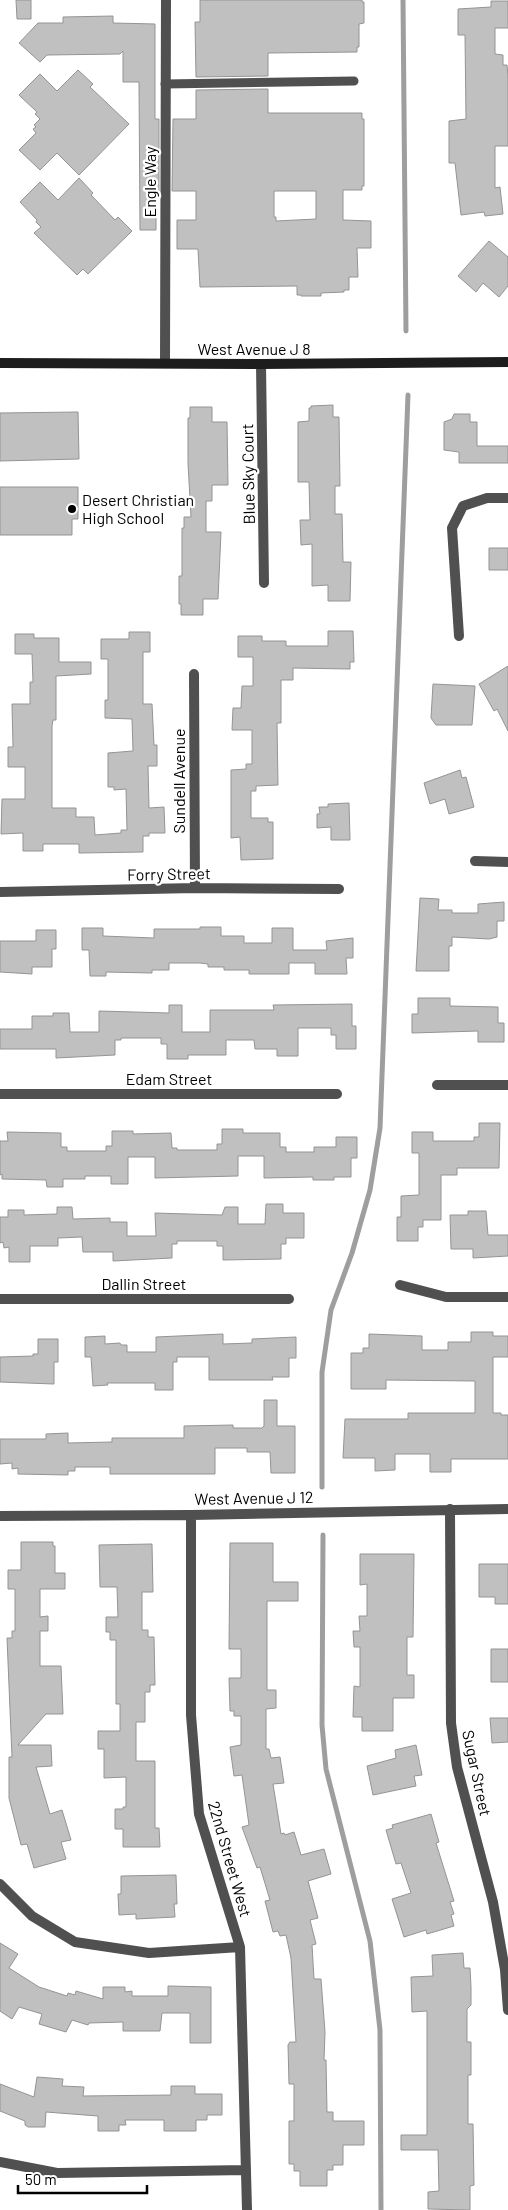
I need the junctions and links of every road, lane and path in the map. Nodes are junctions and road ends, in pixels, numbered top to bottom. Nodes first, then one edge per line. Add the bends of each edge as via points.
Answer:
1 (166, 0) edge
2 (354, 81) dead end
3 (165, 84) junction
4 (508, 362) edge
5 (0, 363) edge
6 (165, 363) junction
7 (261, 364) junction
8 (508, 498) edge
9 (264, 583) dead end
10 (459, 636) dead end
11 (194, 674) dead end
12 (475, 861) dead end
13 (508, 862) edge
14 (194, 888) junction
15 (339, 889) dead end
16 (0, 892) edge
17 (508, 1084) edge
18 (437, 1085) dead end
19 (0, 1094) edge
20 (337, 1094) dead end
21 (400, 1285) dead end
22 (508, 1297) edge
23 (289, 1299) dead end
24 (0, 1300) edge
25 (450, 1509) junction
26 (508, 1509) edge
27 (192, 1515) junction
28 (0, 1516) edge
29 (0, 1884) edge
30 (240, 1947) junction
31 (508, 2010) edge
32 (0, 2162) edge
33 (246, 2170) junction
34 (246, 2210) edge

1 - 3 street, Engle Way
2 - 3 lane
3 - 6 street, Engle Way
4 - 7 street, West Avenue J 8
5 - 6 street, West Avenue J 8
6 - 7 street, West Avenue J 8
7 - 9 street, Blue Sky Court
8 - 10 street via 487,498 463,506 452,528
11 - 14 street, Sundell Avenue
12 - 13 street
14 - 15 street, Forry Street
14 - 16 street, Forry Street
17 - 18 street
19 - 20 street, Edam Street
21 - 22 street via 446,1297
23 - 24 street, Dallin Street
25 - 26 street, West Avenue J 12
25 - 27 street, West Avenue J 12
25 - 31 street, Sugar Street via 452,1722 457,1767 493,1902 505,1970
27 - 28 street, West Avenue J 12
27 - 30 street, 22nd Street West via 191,1715 199,1814
29 - 30 street via 32,1916 75,1942 149,1953
30 - 33 street, 22nd Street West
32 - 33 street via 57,2173
33 - 34 street, 22nd Street West

